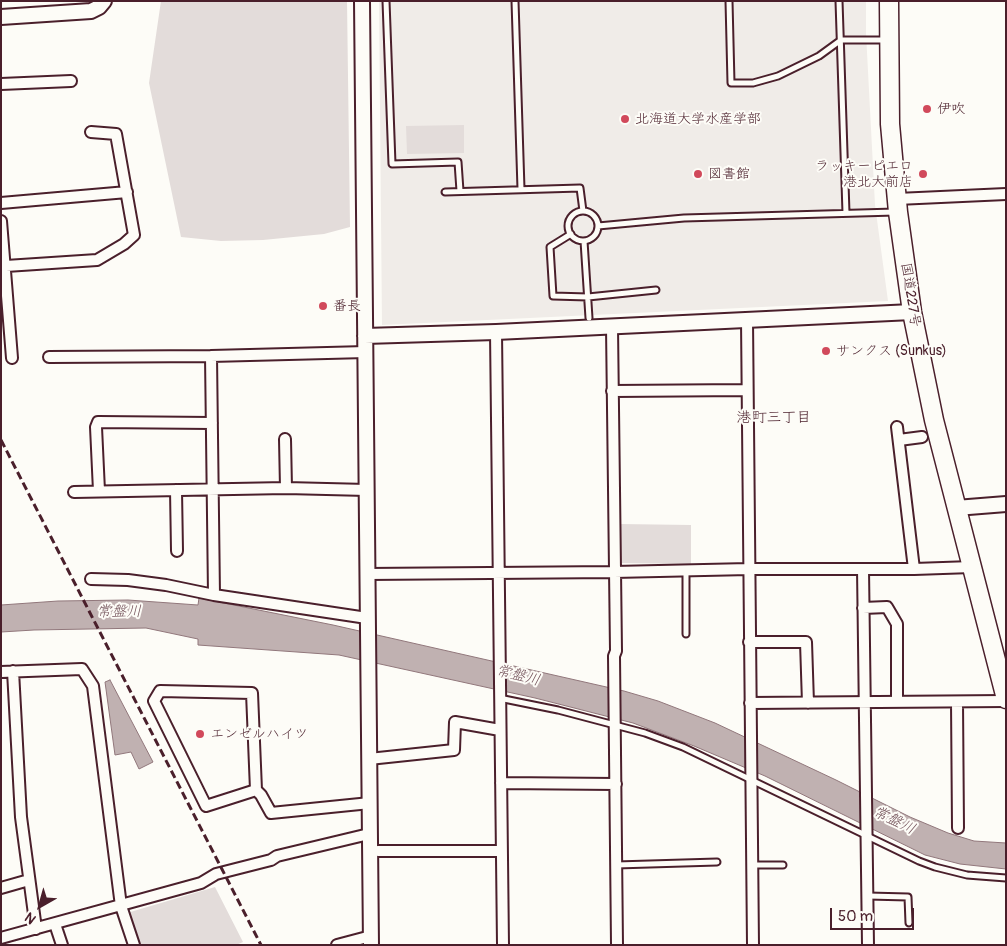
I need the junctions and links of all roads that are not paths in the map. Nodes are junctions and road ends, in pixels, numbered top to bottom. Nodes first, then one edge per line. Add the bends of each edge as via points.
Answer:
1 (104, 1) edge
2 (362, 1) edge
3 (386, 1) edge
4 (515, 1) edge
5 (729, 1) edge
6 (839, 1) edge
7 (889, 1) edge
8 (1, 17) edge
9 (841, 40) junction
10 (889, 40) junction
11 (71, 81) dead end
12 (1, 84) edge
13 (91, 132) dead end
14 (521, 189) junction
15 (460, 191) junction
16 (126, 192) junction
17 (445, 192) dead end
18 (1006, 194) edge
19 (1, 203) edge
20 (897, 205) junction
21 (583, 211) junction
22 (846, 213) junction
23 (1, 221) edge
24 (598, 226) junction
25 (571, 234) junction
26 (584, 241) junction
27 (4, 260) edge
28 (656, 290) dead end
29 (588, 297) junction
30 (5, 311) edge
31 (912, 312) junction
32 (589, 318) dead end
33 (747, 320) junction
34 (612, 327) junction
35 (496, 332) junction
36 (365, 336) junction
37 (366, 352) junction
38 (211, 356) junction
39 (49, 357) dead end
40 (12, 358) dead end
41 (612, 390) junction
42 (747, 390) junction
43 (212, 423) junction
44 (897, 427) dead end
45 (922, 437) dead end
46 (285, 439) dead end
47 (899, 440) junction
48 (212, 488) junction
49 (286, 488) junction
50 (176, 490) junction
51 (367, 490) junction
52 (98, 491) junction
53 (74, 492) dead end
54 (1006, 504) edge
55 (956, 508) junction
56 (177, 551) dead end
57 (972, 567) junction
58 (749, 569) junction
59 (863, 569) junction
60 (914, 569) junction
61 (686, 570) junction
62 (614, 572) junction
63 (500, 573) junction
64 (367, 574) junction
65 (91, 579) dead end
66 (214, 595) junction
67 (862, 608) junction
68 (367, 623) junction
69 (686, 634) dead end
70 (749, 642) junction
71 (13, 671) junction
72 (1, 672) edge
73 (499, 696) junction
74 (1006, 700) edge
75 (865, 702) junction
76 (897, 702) junction
77 (957, 702) junction
78 (750, 703) junction
79 (808, 703) junction
80 (615, 724) junction
81 (500, 730) junction
82 (369, 759) junction
83 (750, 777) junction
84 (501, 783) junction
85 (616, 784) junction
86 (256, 790) junction
87 (370, 803) junction
88 (958, 828) dead end
89 (866, 832) junction
90 (369, 834) junction
91 (378, 851) dead end
92 (501, 851) junction
93 (717, 862) dead end
94 (616, 864) junction
95 (752, 865) junction
96 (783, 865) dead end
97 (1006, 878) edge
98 (29, 880) junction
99 (1, 888) edge
100 (868, 896) junction
101 (121, 906) junction
102 (909, 923) dead end
103 (55, 924) junction
104 (36, 929) junction
105 (1, 938) edge
106 (371, 940) edge
107 (62, 945) edge
108 (134, 945) edge
109 (337, 945) edge
110 (503, 945) edge
111 (617, 945) edge
112 (753, 945) edge
113 (868, 945) edge

1 - 8 street via 91,11
2 - 36 street
3 - 15 lane via 392,164 458,162
4 - 14 lane
5 - 9 lane via 731,83 753,83 778,76 820,56
6 - 9 lane
7 - 10 highway, 国道227号
9 - 10 lane
9 - 22 lane
10 - 20 highway, 国道227号 via 890,124
11 - 12 street
13 - 16 street via 116,134
14 - 15 lane
14 - 21 lane via 580,188
15 - 17 lane
16 - 19 street
16 - 27 street via 134,235 97,260
18 - 20 street
20 - 22 lane
20 - 31 highway, 国道227号
21 - 24 lane via 592,214
21 - 25 lane via 570,219
22 - 24 lane via 684,218
23 - 27 street
24 - 26 lane via 592,238
25 - 26 lane
25 - 29 lane via 550,247 553,296
26 - 29 lane
27 - 30 street
28 - 29 lane
29 - 32 lane
30 - 40 street
31 - 33 street
31 - 55 highway, 国道227号
33 - 34 street
33 - 42 street
34 - 35 street
34 - 41 street
35 - 36 street
35 - 63 street
36 - 37 street
37 - 38 street
37 - 51 street
38 - 39 street
38 - 43 street
41 - 42 street
41 - 62 street
42 - 58 street
43 - 48 street
43 - 52 street via 98,422
44 - 47 street
45 - 47 street
46 - 49 street
47 - 60 street
48 - 49 street
48 - 50 street
48 - 66 street
49 - 51 street
50 - 52 street
50 - 56 street
51 - 64 street
52 - 53 street
54 - 55 street
55 - 57 highway, 国道227号
57 - 60 street
57 - 74 highway, 国道227号
58 - 59 street
58 - 61 street
58 - 70 street
59 - 60 street
59 - 67 street
61 - 62 street
61 - 69 lane
62 - 63 street
62 - 80 street
63 - 64 street
63 - 73 street
64 - 68 street
65 - 66 street via 153,583
66 - 68 street
67 - 75 street
67 - 76 street via 887,607 897,624
68 - 82 street
70 - 78 street
70 - 79 street via 806,642
71 - 72 street
71 - 98 street via 21,818
71 - 101 street via 82,669 93,686
73 - 80 lane
73 - 81 street
74 - 77 street
75 - 76 street
75 - 79 street
75 - 89 street
76 - 77 street
77 - 88 street
78 - 79 street
78 - 83 street
80 - 83 lane via 683,747
80 - 85 street
81 - 82 street via 455,722 454,750
81 - 84 street
82 - 87 street
83 - 89 lane
83 - 95 street
84 - 85 street
84 - 92 street
85 - 94 street
86 - 86 street via 252,693 160,691 154,701 206,806
86 - 87 street via 272,813
87 - 90 street
89 - 97 lane via 936,867 967,875
89 - 100 street
90 - 101 street via 277,856 216,874 201,884
90 - 106 street
91 - 92 street
92 - 110 street
93 - 94 lane
94 - 111 street
95 - 96 lane
95 - 112 street
98 - 99 street
98 - 104 street
100 - 102 lane via 908,897
100 - 113 street
101 - 103 street
101 - 108 street
103 - 104 street
103 - 107 street
104 - 105 street
106 - 109 street

